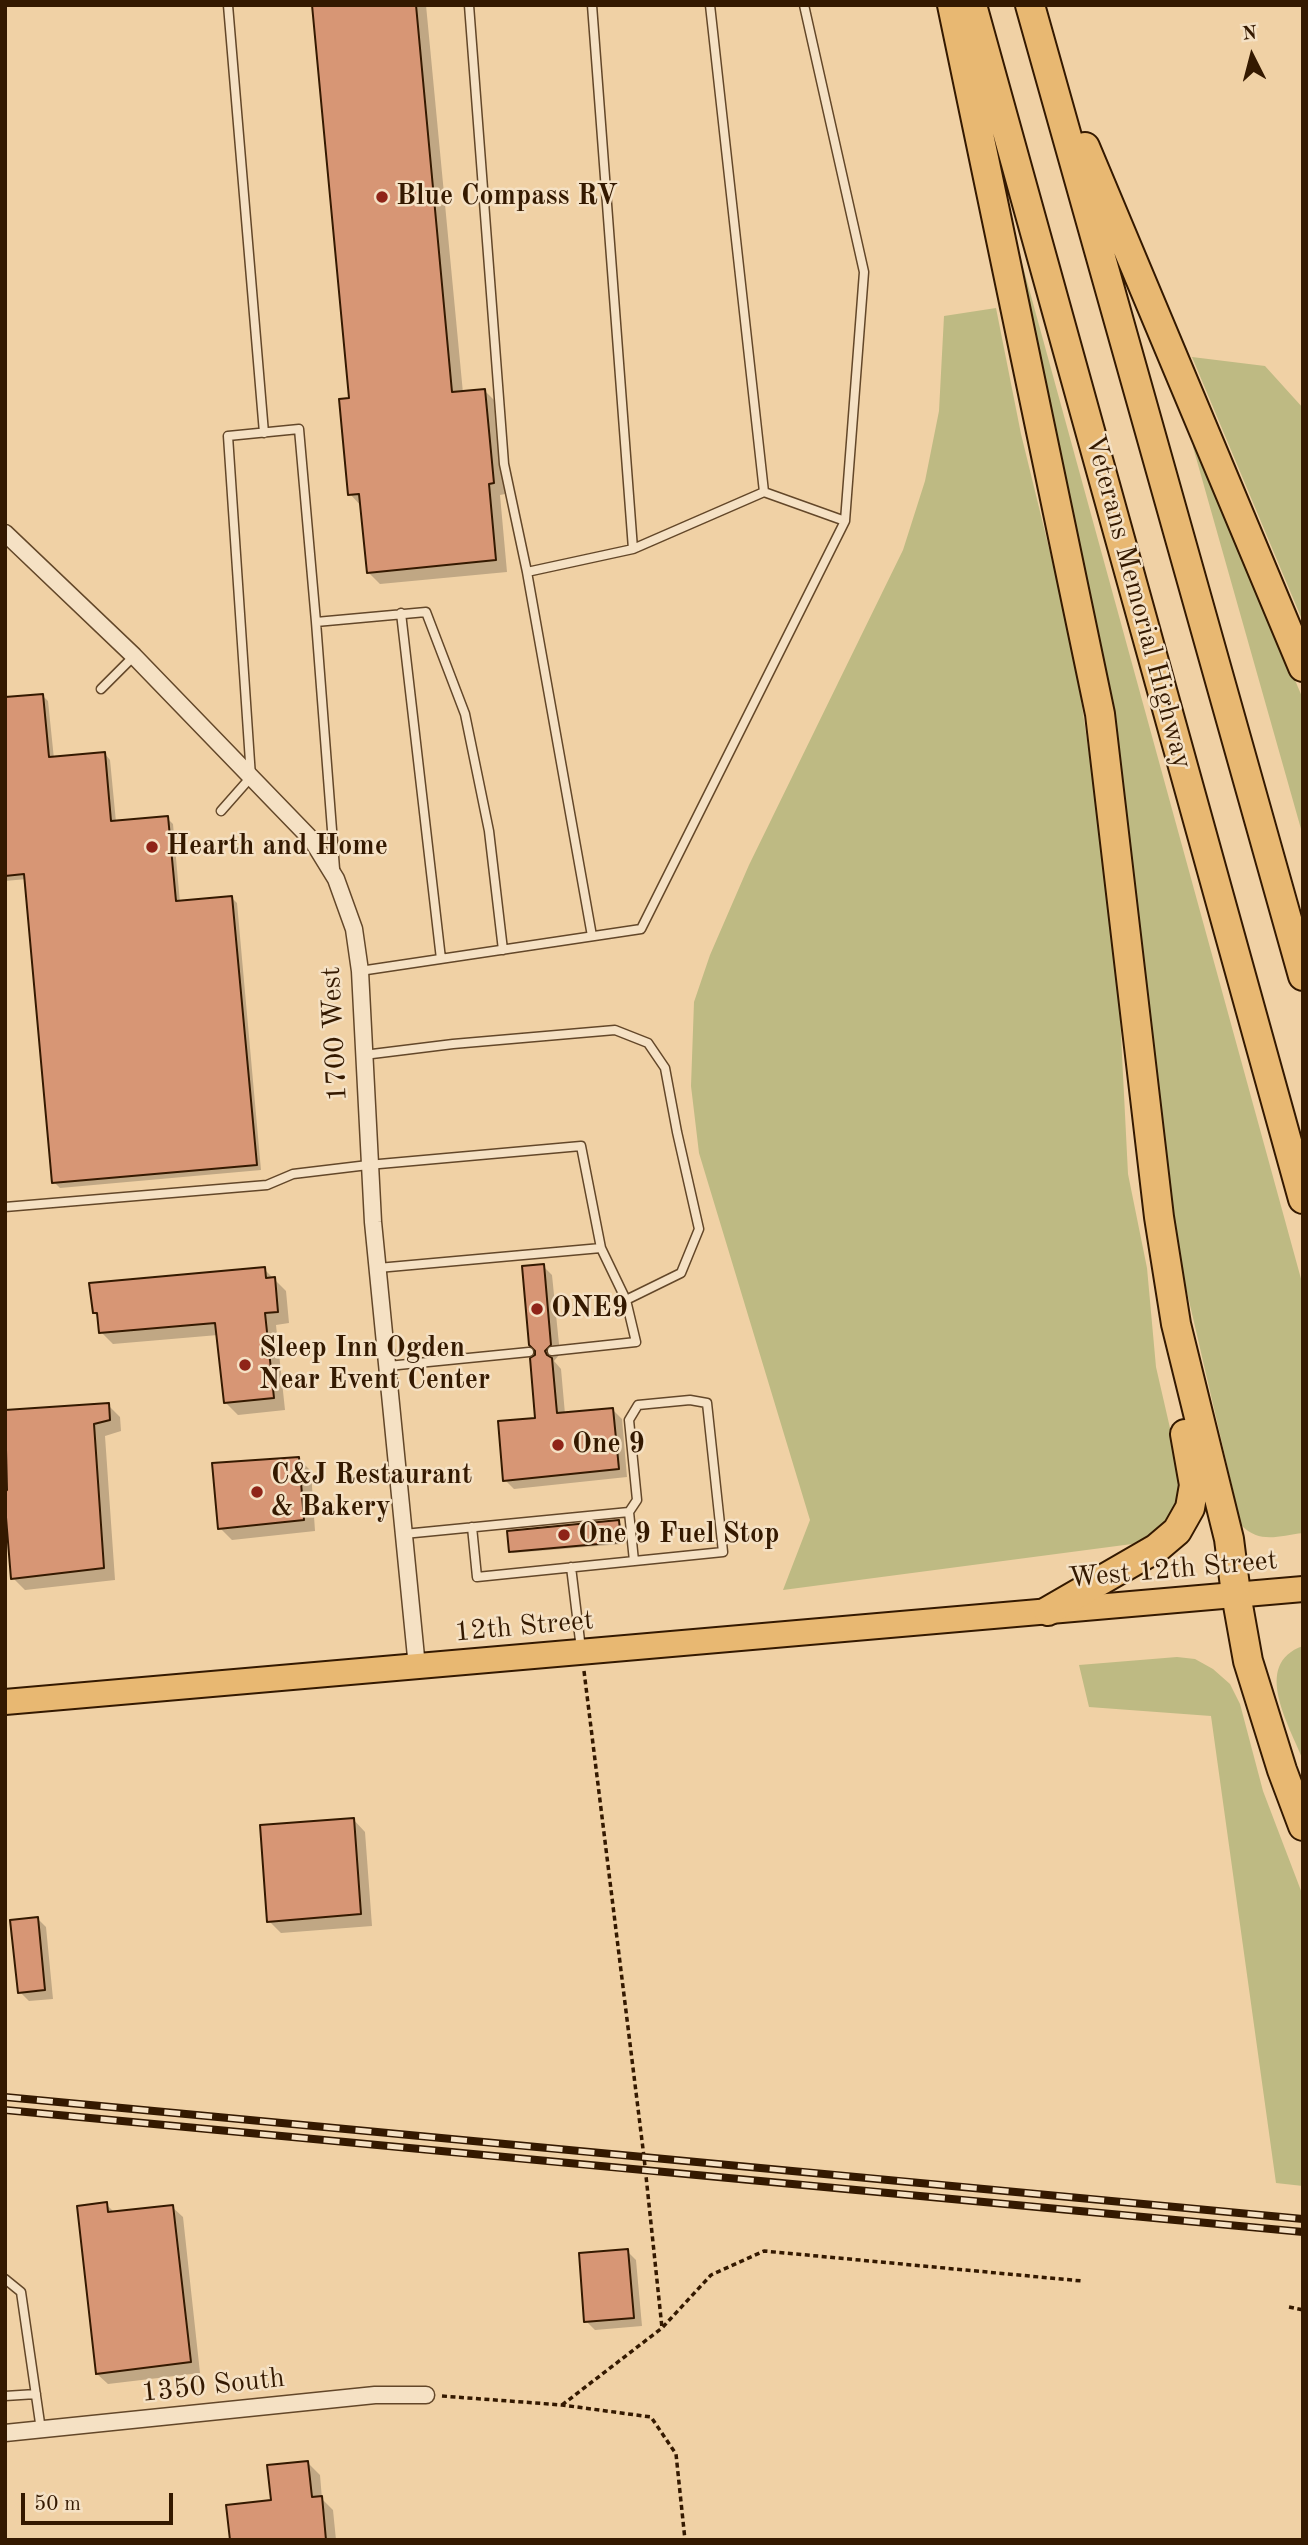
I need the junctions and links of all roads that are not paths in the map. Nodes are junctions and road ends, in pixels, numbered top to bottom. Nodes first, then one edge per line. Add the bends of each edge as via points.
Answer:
1 (228, 5) edge
2 (468, 5) edge
3 (592, 5) edge
4 (710, 5) edge
5 (804, 5) edge
6 (952, 5) edge
7 (972, 5) edge
8 (1030, 5) edge
9 (1037, 34) junction
10 (264, 433) junction
11 (764, 492) junction
12 (845, 521) junction
13 (5, 533) edge
14 (633, 549) junction
15 (527, 572) junction
16 (401, 613) junction
17 (316, 622) junction
18 (134, 656) junction
19 (1303, 667) edge
20 (102, 690) dead end
21 (251, 777) junction
22 (221, 811) dead end
23 (336, 879) junction
24 (592, 936) junction
25 (503, 950) junction
26 (440, 959) junction
27 (360, 971) junction
28 (1303, 976) edge
29 (364, 1055) junction
30 (368, 1165) junction
31 (1303, 1199) edge
32 (5, 1207) edge
33 (601, 1248) junction
34 (378, 1268) junction
35 (626, 1300) junction
36 (1176, 1324) junction
37 (552, 1351) dead end
38 (529, 1352) dead end
39 (388, 1366) junction
40 (629, 1512) junction
41 (472, 1527) junction
42 (404, 1534) junction
43 (634, 1561) junction
44 (571, 1567) junction
45 (1303, 1589) edge
46 (1236, 1594) junction
47 (1048, 1611) junction
48 (582, 1652) junction
49 (417, 1667) junction
50 (5, 1702) edge
51 (1303, 1826) edge
52 (5, 2278) edge
53 (36, 2394) junction
54 (426, 2395) road end
55 (5, 2396) edge
56 (41, 2430) junction
57 (5, 2433) edge

1 - 10 lane
2 - 15 lane via 504,464
3 - 14 lane
4 - 11 lane
5 - 12 lane via 864,272
6 - 36 highway via 1100,714 1159,1217
7 - 31 highway, Veterans Memorial Highway
8 - 9 highway, Veterans Memorial Highway
9 - 19 highway
9 - 28 highway, Veterans Memorial Highway
10 - 17 lane via 299,429
10 - 21 lane via 228,436
11 - 12 lane
11 - 14 lane
12 - 24 lane via 641,929
13 - 18 street, 1700 West
14 - 15 lane
15 - 24 lane
16 - 17 lane
16 - 25 lane via 426,612 465,714 489,831
16 - 26 lane
17 - 23 lane
18 - 20 lane
18 - 21 street, 1700 West
21 - 22 lane
21 - 23 street, 1700 West via 313,840
23 - 27 street, 1700 West via 354,929
24 - 25 lane
25 - 26 lane
26 - 27 lane
27 - 29 street, 1700 West
29 - 30 street, 1700 West
29 - 35 lane via 615,1030 648,1043 665,1068 699,1228 681,1273
30 - 32 lane via 293,1174 267,1185
30 - 33 lane via 581,1146
30 - 34 street, 1700 West
33 - 34 lane
33 - 35 lane
34 - 39 street, 1700 West
35 - 37 lane via 636,1342
36 - 46 highway via 1228,1539
36 - 47 highway via 1176,1389 1194,1485 1190,1508 1177,1531 1157,1548
38 - 39 lane
39 - 42 street, 1700 West
40 - 41 lane
40 - 43 lane
40 - 43 lane via 637,1500 629,1420 638,1405 690,1399 707,1403 723,1552
41 - 42 lane
41 - 44 lane via 477,1577
42 - 49 street, 1700 West
43 - 44 lane
44 - 48 lane
45 - 46 main road, West 12th Street
46 - 47 main road, West 12th Street
46 - 51 highway via 1248,1661
47 - 48 main road, 12th Street
48 - 49 main road, 12th Street
49 - 50 main road, 12th Street
52 - 53 lane via 21,2292
53 - 55 lane
53 - 56 lane
54 - 56 street, 1350 South via 375,2395
56 - 57 street, 1350 South

